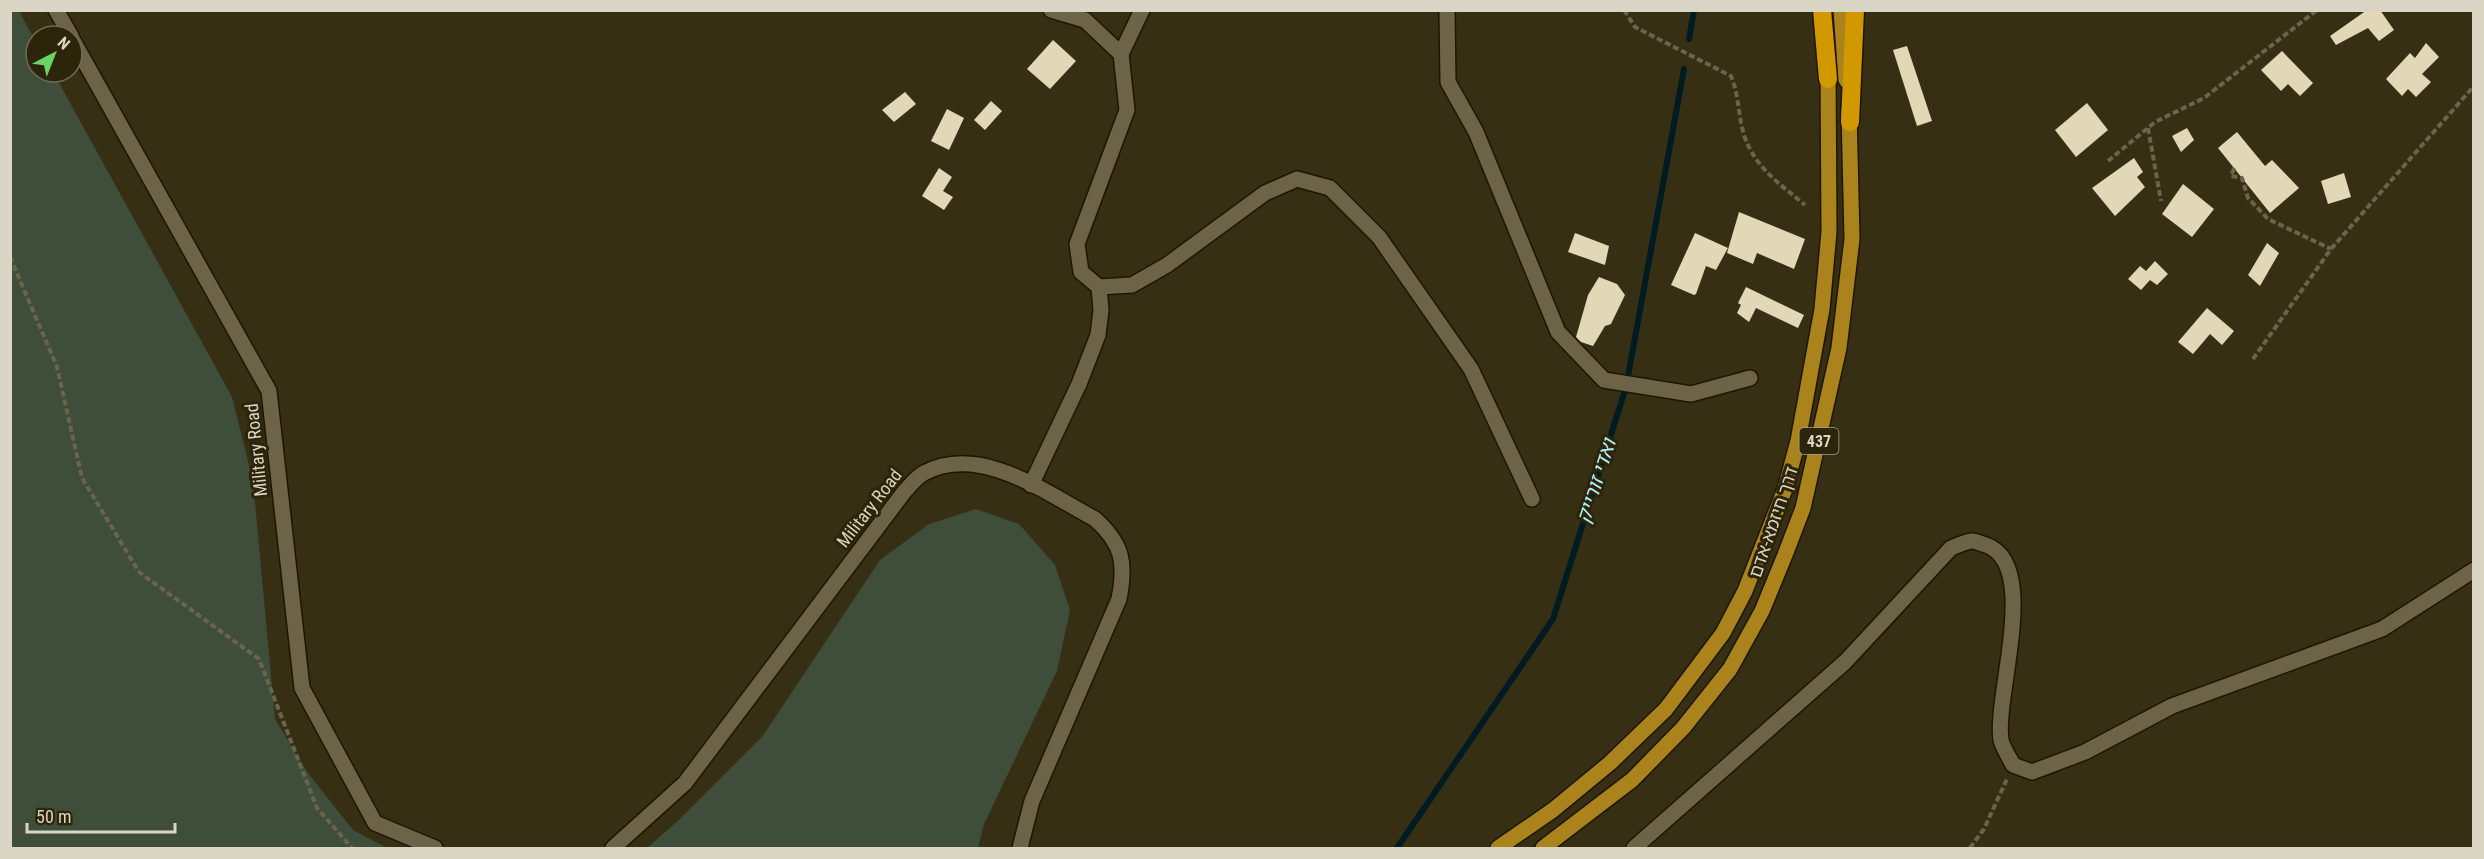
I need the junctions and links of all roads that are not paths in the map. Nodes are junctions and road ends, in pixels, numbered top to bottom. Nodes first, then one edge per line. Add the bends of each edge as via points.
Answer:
1 (56, 10) edge
2 (1051, 10) edge
3 (1142, 10) edge
4 (1447, 10) edge
5 (1824, 10) edge
6 (1841, 10) edge
7 (1855, 10) edge
8 (64, 24) edge
9 (1121, 54) junction
10 (84, 60) edge
11 (1828, 79) joint
12 (1850, 122) junction
13 (1099, 287) junction
14 (1750, 378) dead end
15 (1031, 485) junction
16 (1532, 499) dead end
17 (2474, 570) edge
18 (435, 849) edge
19 (613, 849) edge
20 (1020, 849) edge
21 (1498, 849) edge
22 (1543, 849) edge
23 (1634, 849) edge

1 - 8 street, Military Road
2 - 9 street via 1085,20
3 - 9 street
4 - 14 street via 1448,82 1476,132 1558,332 1604,380 1691,394
5 - 11 highway
6 - 12 main road, 437
7 - 12 highway
9 - 13 street via 1126,110 1077,244 1081,272
10 - 18 street, Military Road via 269,391 302,688 375,823
11 - 21 main road, דרך חיזמא-אדם / 437 via 1829,232 1822,309 1798,441 1785,489 1745,591 1723,633 1666,709 1610,763
12 - 22 main road, דרך חיזמא-אדם / 437 via 1852,239 1839,348 1803,508 1762,611 1730,669 1683,728 1632,780
13 - 15 street via 1098,336
13 - 16 street via 1132,285 1167,266 1265,193 1297,179 1330,188 1378,237 1471,369
15 - 19 street, Military Road via 995,468 969,462 944,465 922,474 904,492 685,783
15 - 20 street, Military Road via 1095,519 1118,546 1123,564 1119,599 1032,801
17 - 23 street via 2382,629 2172,706 2085,752 2032,772 2013,765 2001,740 2012,628 2013,594 2007,563 1991,547 1973,540 1951,548 1845,662

